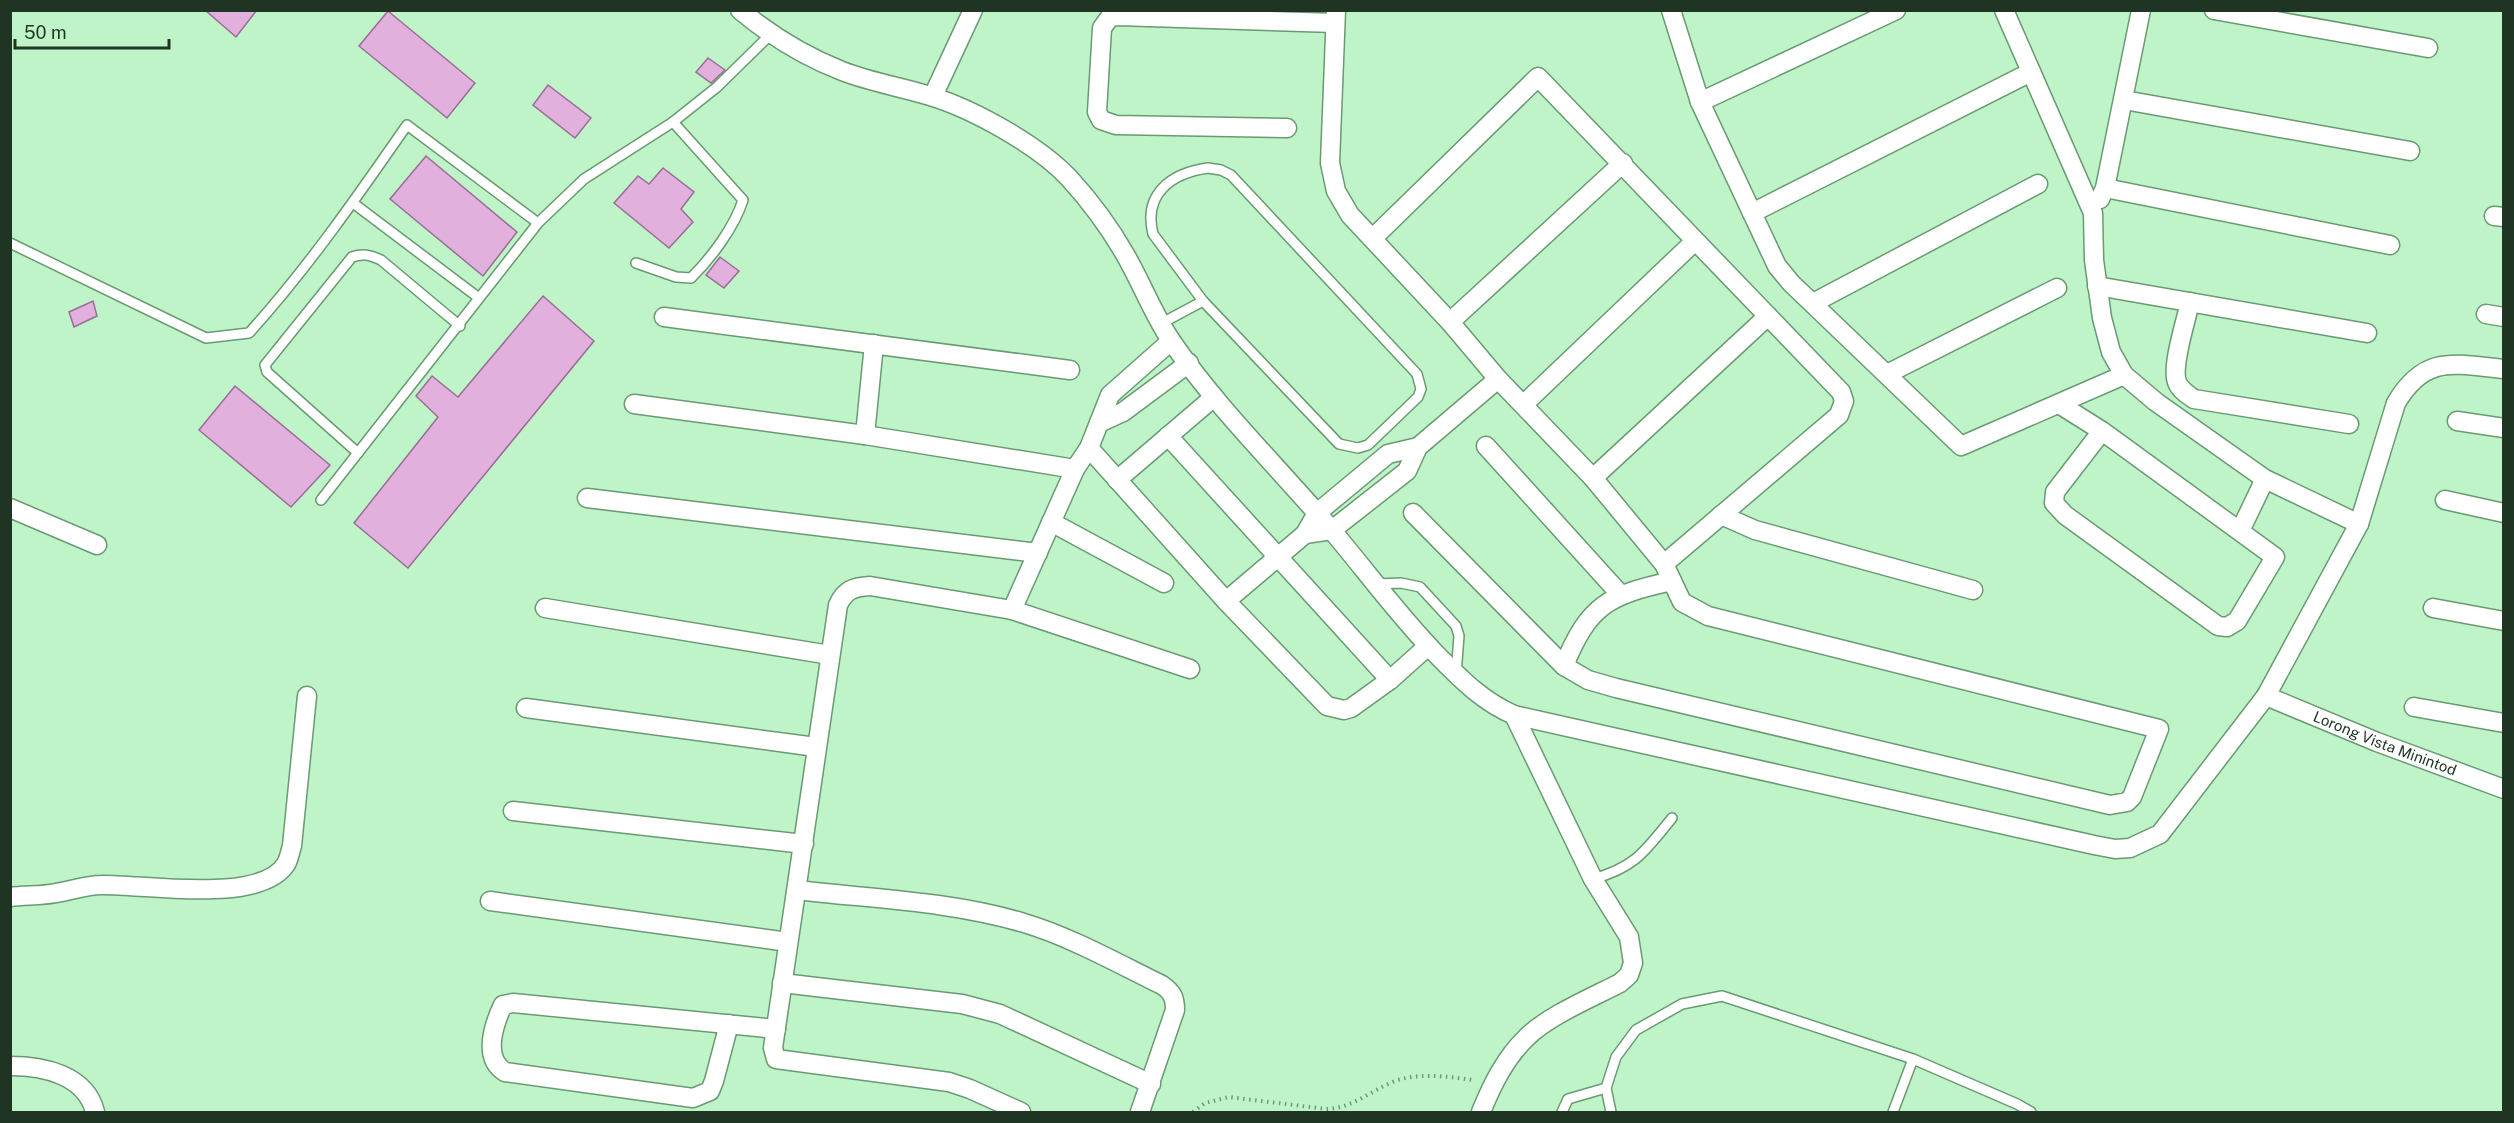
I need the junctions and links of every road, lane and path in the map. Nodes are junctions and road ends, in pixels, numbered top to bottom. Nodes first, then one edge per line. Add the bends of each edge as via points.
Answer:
1 (740, 10) edge
2 (973, 10) edge
3 (1671, 10) edge
4 (1896, 10) edge
5 (2004, 10) edge
6 (2141, 10) edge
7 (2214, 10) edge
8 (1336, 17) edge
9 (770, 35) junction
10 (2428, 48) dead end
11 (2031, 72) junction
12 (933, 96) junction
13 (2124, 100) junction
14 (1700, 102) junction
15 (674, 122) junction
16 (1287, 128) dead end
17 (2410, 151) dead end
18 (1623, 163) junction
19 (2038, 184) dead end
20 (2105, 188) junction
21 (353, 203) junction
22 (1752, 213) junction
23 (2093, 213) junction
24 (538, 224) junction
25 (1373, 238) junction
26 (1695, 241) junction
27 (10, 243) edge
28 (2390, 245) dead end
29 (636, 262) dead end
30 (2097, 286) junction
31 (2057, 288) dead end
32 (479, 298) junction
33 (1203, 301) junction
34 (2190, 302) junction
35 (1813, 303) junction
36 (1768, 316) junction
37 (664, 317) dead end
38 (1450, 322) junction
39 (1162, 323) junction
40 (460, 326) junction
41 (2367, 333) dead end
42 (1172, 341) junction
43 (874, 344) junction
44 (1188, 363) junction
45 (2504, 369) edge
46 (1070, 370) dead end
47 (1887, 374) junction
48 (2124, 375) junction
49 (1498, 379) junction
50 (1214, 397) junction
51 (634, 404) dead end
52 (1524, 404) junction
53 (2059, 404) junction
54 (2457, 421) dead end
55 (1099, 423) junction
56 (2349, 424) dead end
57 (2504, 428) edge
58 (2102, 431) junction
59 (865, 435) junction
60 (1168, 436) junction
61 (1486, 446) dead end
62 (1418, 447) junction
63 (1089, 448) junction
64 (358, 453) junction
65 (1075, 469) junction
66 (1593, 478) junction
67 (2265, 479) junction
68 (1117, 480) junction
69 (587, 498) dead end
70 (321, 500) dead end
71 (2445, 500) dead end
72 (10, 508) edge
73 (1317, 513) junction
74 (1413, 513) dead end
75 (2504, 513) edge
76 (1721, 515) junction
77 (1051, 522) junction
78 (2359, 524) junction
79 (1332, 530) junction
80 (2240, 531) junction
81 (1305, 534) junction
82 (98, 545) dead end
83 (1038, 553) junction
84 (1278, 558) junction
85 (1664, 564) junction
86 (1672, 581) junction
87 (1164, 583) dead end
88 (1374, 584) junction
89 (1973, 590) dead end
90 (1620, 594) junction
91 (1226, 601) junction
92 (545, 608) dead end
93 (2433, 608) dead end
94 (1012, 610) junction
95 (2504, 621) edge
96 (1428, 646) junction
97 (830, 655) junction
98 (1564, 666) junction
99 (1190, 669) dead end
100 (1456, 674) junction
101 (1390, 680) junction
102 (307, 696) dead end
103 (2266, 696) junction
104 (2414, 707) dead end
105 (526, 708) dead end
106 (1514, 715) junction
107 (2504, 723) edge
108 (816, 747) junction
109 (2504, 789) edge
110 (513, 811) dead end
111 (1672, 818) dead end
112 (804, 844) junction
113 (1593, 879) junction
114 (797, 890) junction
115 (10, 897) edge
116 (490, 901) dead end
117 (788, 942) junction
118 (782, 983) junction
119 (729, 1024) junction
120 (776, 1029) junction
121 (1913, 1059) junction
122 (10, 1066) edge
123 (1493, 1082) junction
124 (1151, 1084) junction
125 (1606, 1088) junction
126 (95, 1113) edge
127 (1021, 1113) edge
128 (1140, 1113) edge
129 (1193, 1113) edge
130 (1481, 1113) edge
131 (1562, 1113) edge
132 (1611, 1113) edge
133 (1893, 1113) edge
134 (2031, 1113) edge

1 - 9 street
2 - 12 street
3 - 14 street
4 - 14 street
5 - 11 street
6 - 13 street
7 - 10 street
8 - 16 street via 1118,16 1110,17 1102,28 1097,112 1101,120
8 - 25 street via 1330,163 1336,191 1350,215
9 - 12 street via 844,72
9 - 15 lane
11 - 22 street
11 - 23 street
12 - 39 street via 997,125 1038,151 1067,177 1101,217
13 - 17 street
13 - 20 street
14 - 22 street
15 - 24 lane via 584,179
15 - 29 lane via 743,200 739,215 690,278 676,277
18 - 25 street via 1538,78
18 - 26 street
18 - 38 street
19 - 35 street
20 - 23 street
20 - 28 street
21 - 24 lane via 407,125
21 - 27 lane via 249,333 229,337 206,338
21 - 32 lane
22 - 35 street via 1777,266
23 - 30 street
24 - 32 lane
25 - 38 street
26 - 36 street
26 - 52 street
30 - 34 street
30 - 48 street via 2111,352
31 - 47 street
32 - 40 lane
33 - 33 lane via 1153,234 1150,221 1159,191 1174,177 1208,168 1231,176 1417,375 1422,389 1368,445 1358,448 1339,444
33 - 39 lane
34 - 41 street
34 - 56 street via 2176,366 2177,382 2186,393 2194,399
35 - 47 street
36 - 66 street
36 - 76 street via 1842,392 1844,401 1839,415
37 - 43 street
38 - 49 street
39 - 42 street
40 - 64 lane
40 - 64 lane via 381,260 360,254 352,257 265,365 267,372
42 - 44 street
42 - 55 street via 1110,394
43 - 46 street
43 - 59 street
44 - 50 street
44 - 55 street via 1123,412
45 - 78 street via 2432,367 2404,388
47 - 53 street via 1961,446
48 - 53 street
48 - 67 street
49 - 52 street
49 - 62 street
50 - 60 street
50 - 73 street
51 - 59 street
52 - 66 street
53 - 58 street
54 - 57 street
55 - 63 street
58 - 80 street
58 - 80 street via 2055,492 2054,503 2218,626 2227,627 2237,621 2276,557
59 - 65 street
60 - 68 street
60 - 84 street
61 - 90 street
62 - 73 street via 1388,454
62 - 79 street via 1407,471
63 - 65 street
63 - 68 street
64 - 70 lane
65 - 77 street
66 - 85 street
67 - 78 street
67 - 80 street
68 - 91 street
69 - 83 street
71 - 75 street
72 - 82 street
73 - 79 street
73 - 81 street
74 - 98 street
76 - 85 street
76 - 89 street via 1755,530
77 - 83 street
77 - 87 street
78 - 103 street
79 - 81 street
79 - 88 street
81 - 84 street
83 - 94 street
84 - 91 street
84 - 101 street
85 - 86 street
86 - 90 street
86 - 98 street via 1682,602 1708,616 2159,729 2132,797 2110,805 1616,688 1588,680
88 - 96 street
88 - 100 lane via 1420,587 1456,626
90 - 98 street via 1605,602 1585,624
91 - 101 street via 1327,706 1351,708
92 - 97 street
93 - 95 street
94 - 97 street via 858,586 843,594 838,605
94 - 99 street
96 - 100 street
96 - 101 street
97 - 108 street
100 - 106 street via 1473,692
102 - 115 street via 292,846 286,864 275,874 259,883 236,888 99,884
103 - 106 street via 2160,834 2130,848 2115,849
103 - 109 street, Lorong Vista Minintod
104 - 107 street
105 - 108 street
106 - 113 street
108 - 112 street
110 - 112 street
111 - 113 lane via 1638,859 1617,872
112 - 114 street
113 - 123 street via 1629,937 1633,963 1629,975 1528,1036
114 - 117 street
114 - 124 street via 978,911 1063,938 1162,985 1174,998 1174,1010
116 - 117 street
117 - 118 street
118 - 120 street
118 - 124 street via 962,1004 1000,1014
119 - 119 street via 513,1003 504,1005 495,1021 492,1056 505,1072 693,1098 710,1091
119 - 120 street
120 - 127 street via 776,1059 949,1082
121 - 125 lane via 1722,996 1682,1004 1636,1030 1616,1057
121 - 133 lane
121 - 134 lane
122 - 126 street via 48,1070 66,1077 81,1088 93,1103
123 - 129 path via 1435,1075 1413,1077 1394,1082 1340,1109 1229,1097 1205,1103
123 - 130 street
124 - 128 street
125 - 131 lane via 1568,1100
125 - 132 lane

